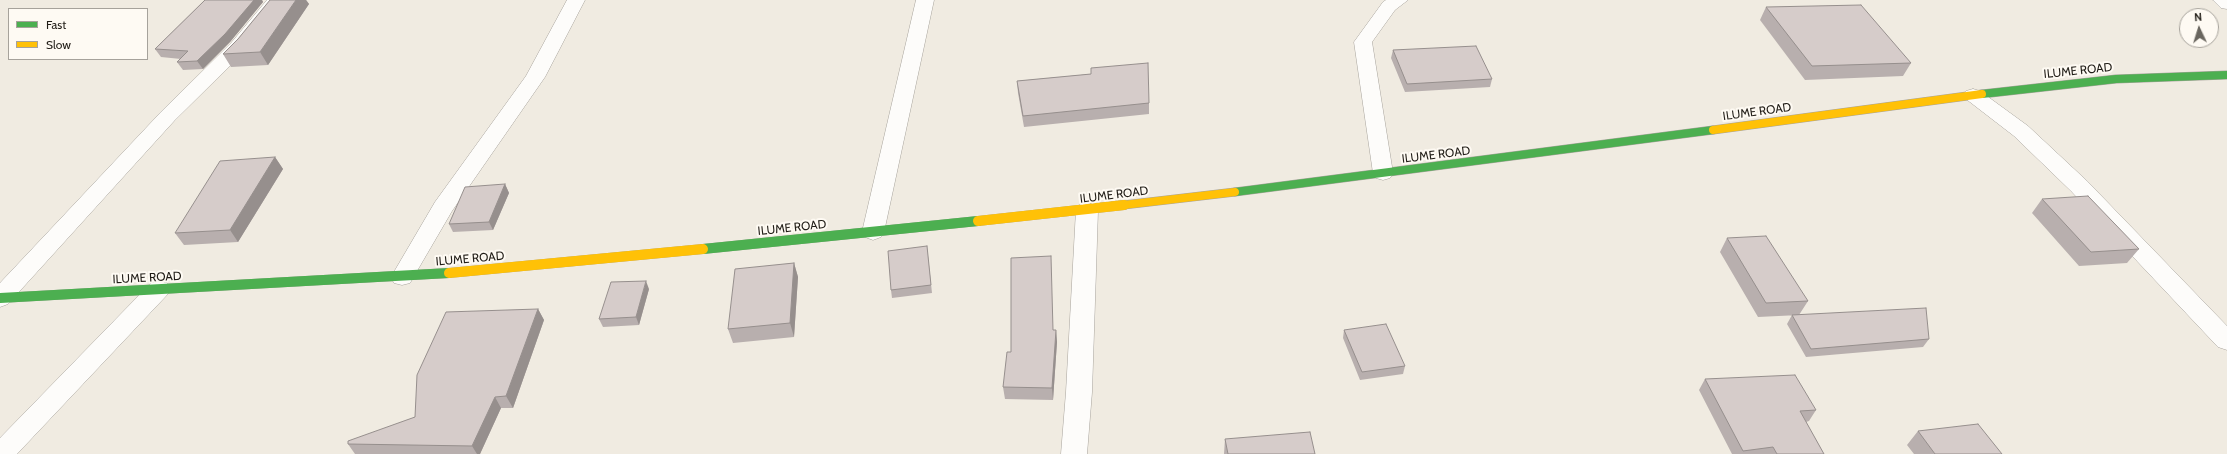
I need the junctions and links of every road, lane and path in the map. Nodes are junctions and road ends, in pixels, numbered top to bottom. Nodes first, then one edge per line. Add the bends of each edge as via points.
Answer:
1 (276, 0) edge
2 (576, 0) edge
3 (925, 0) edge
4 (1399, 0) edge
5 (2222, 0) edge
6 (2227, 4) edge
7 (2227, 75) edge
8 (1973, 95) junction
9 (1383, 173) junction
10 (1087, 210) junction
11 (873, 232) junction
12 (402, 277) junction
13 (159, 289) junction
14 (0, 298) edge
15 (2227, 341) edge
16 (1, 454) edge
17 (1074, 454) edge

1 - 14 street via 238,47 168,116
2 - 12 street via 535,77 443,207
3 - 11 street
4 - 9 street via 1389,6 1363,42
5 - 6 street
7 - 8 street, ILUME ROAD via 2116,79
8 - 9 street, ILUME ROAD
8 - 15 street via 2021,131 2079,186
9 - 10 street, ILUME ROAD
10 - 11 street, ILUME ROAD
10 - 17 street
11 - 12 street, ILUME ROAD
12 - 13 street, ILUME ROAD
13 - 14 street, ILUME ROAD
13 - 16 street

